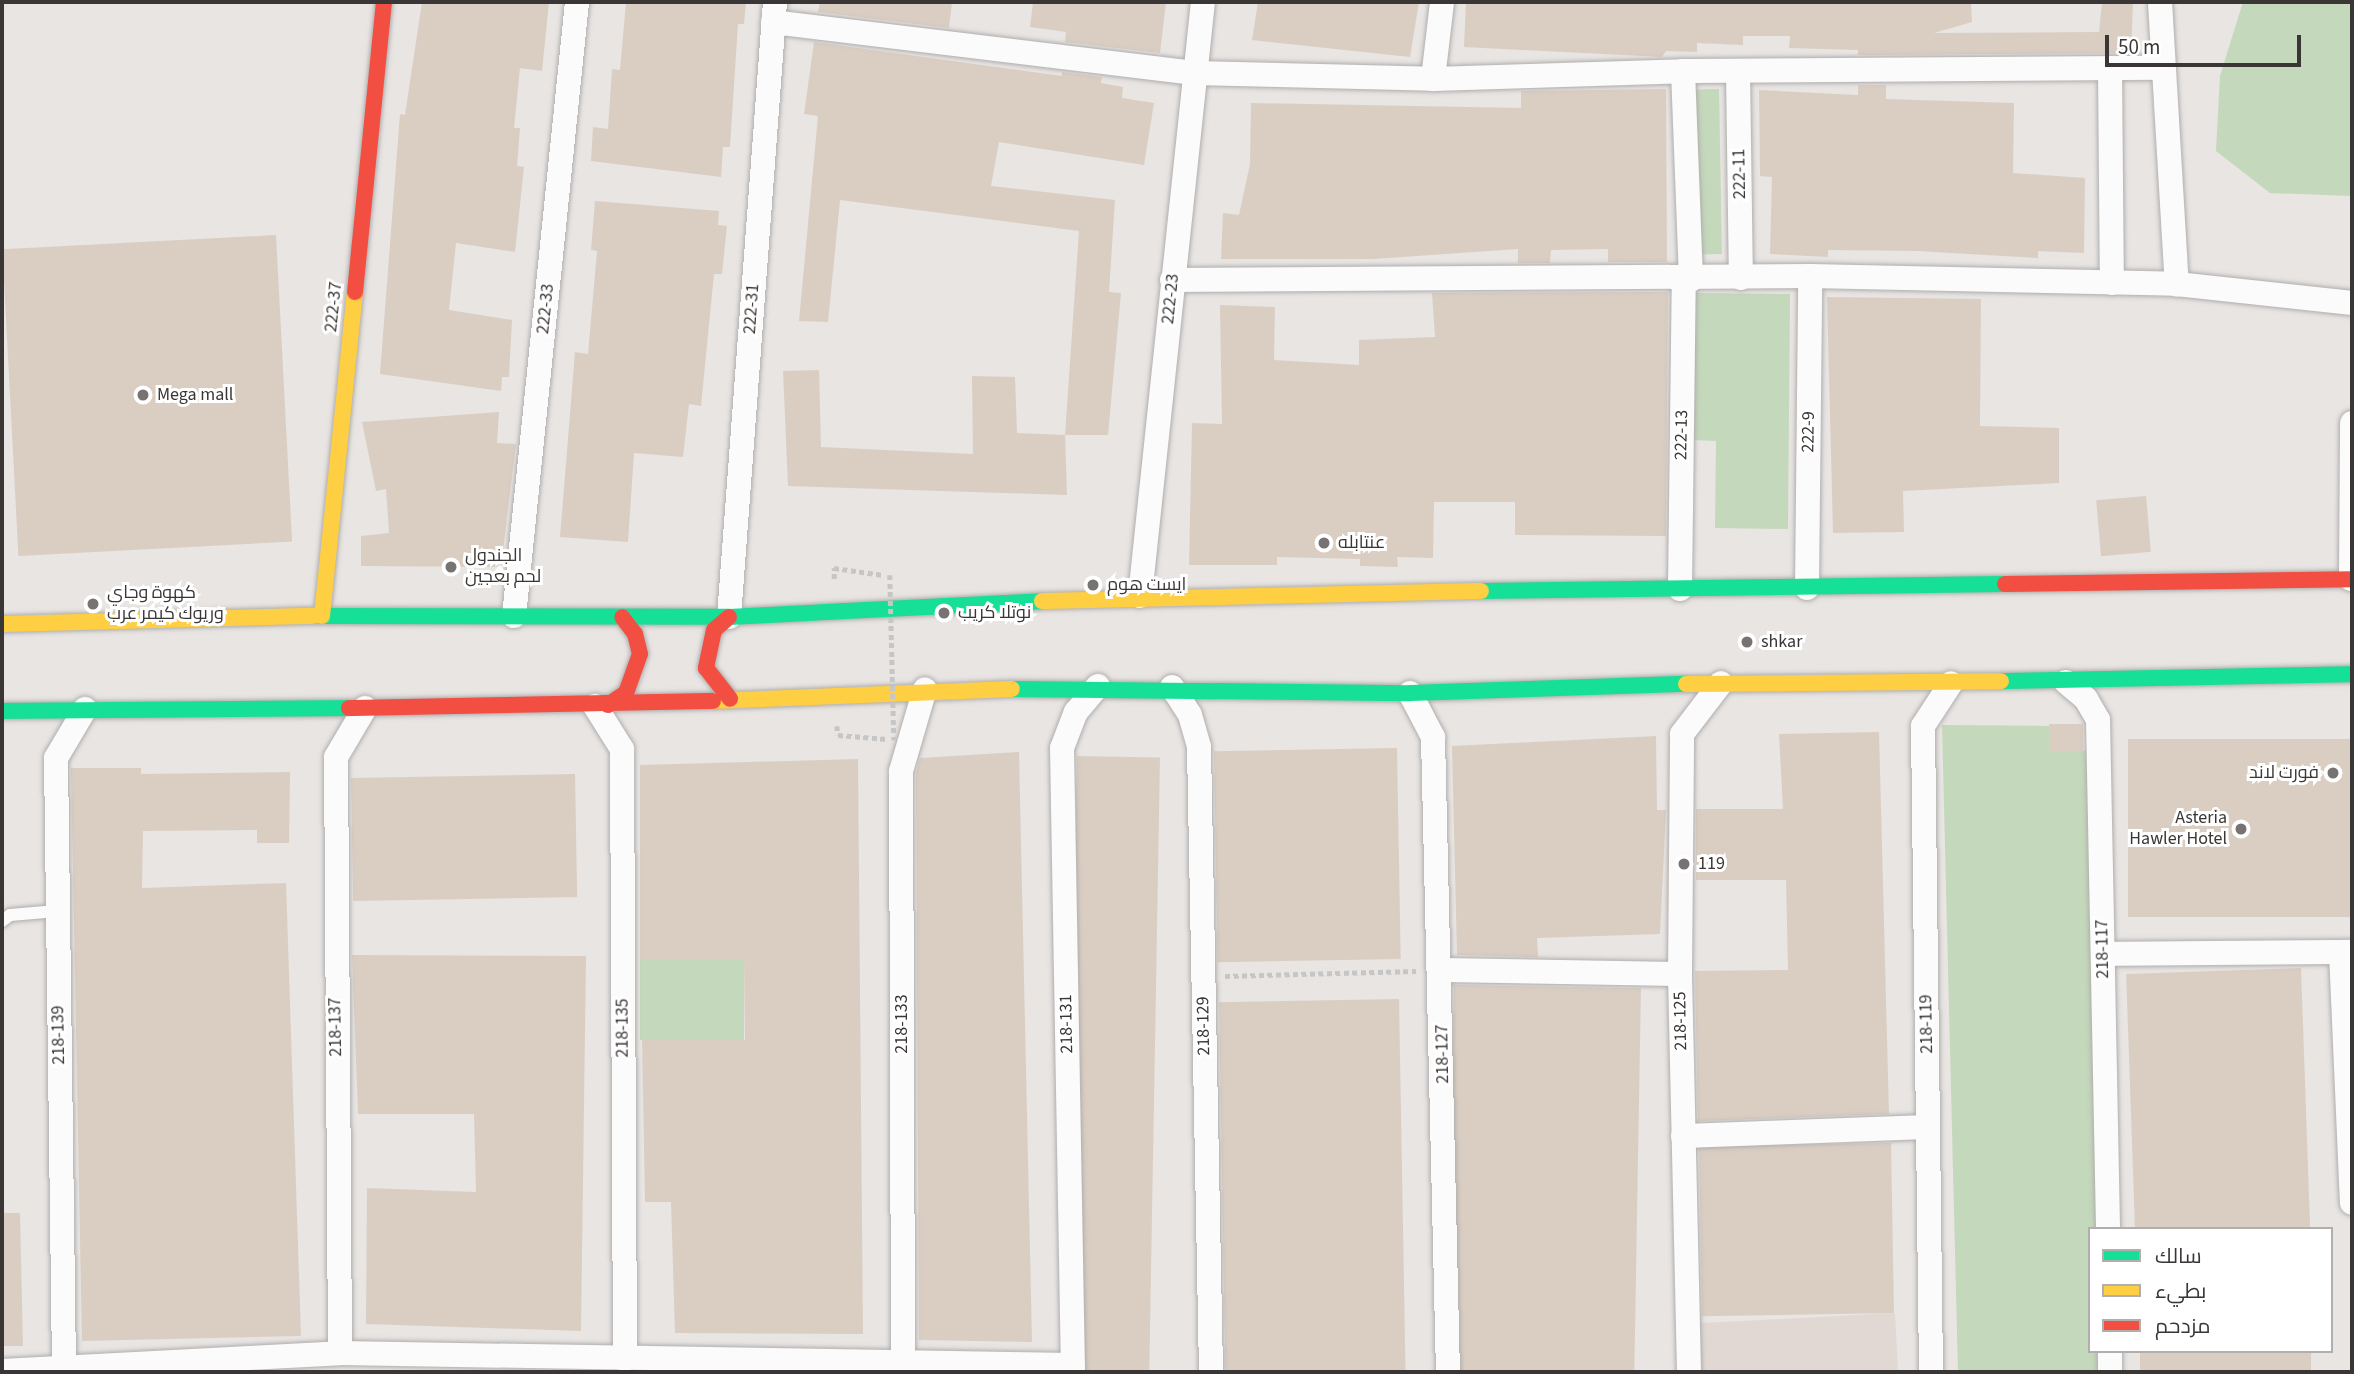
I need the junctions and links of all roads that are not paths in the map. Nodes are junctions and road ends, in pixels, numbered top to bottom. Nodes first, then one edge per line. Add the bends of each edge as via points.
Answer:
1 (384, 2) edge
2 (577, 2) edge
3 (1203, 2) edge
4 (1442, 2) edge
5 (2160, 2) edge
6 (774, 12) edge
7 (2110, 68) junction
8 (2161, 68) junction
9 (1683, 71) junction
10 (1738, 71) junction
11 (1195, 73) junction
12 (1433, 79) junction
13 (1810, 276) junction
14 (1741, 278) junction
15 (1172, 280) junction
16 (1688, 280) junction
17 (2112, 283) junction
18 (2177, 284) junction
19 (2352, 303) edge
20 (2352, 423) edge
21 (2352, 579) edge
22 (1807, 588) junction
23 (1680, 589) junction
24 (1140, 596) junction
25 (322, 616) junction
26 (514, 616) junction
27 (622, 617) junction
28 (729, 617) junction
29 (2, 624) edge
30 (2352, 674) edge
31 (2066, 682) junction
32 (1721, 683) junction
33 (1951, 683) junction
34 (1098, 686) junction
35 (1171, 687) junction
36 (925, 689) junction
37 (1410, 693) junction
38 (730, 699) junction
39 (602, 706) junction
40 (365, 708) junction
41 (85, 709) junction
42 (2, 710) edge
43 (57, 911) junction
44 (2, 921) edge
45 (2347, 952) edge
46 (2103, 954) junction
47 (1442, 970) junction
48 (1680, 974) junction
49 (1928, 1127) junction
50 (1684, 1136) junction
51 (2352, 1203) edge
52 (2108, 1227) edge
53 (340, 1353) junction
54 (2110, 1353) edge
55 (625, 1359) junction
56 (903, 1362) junction
57 (64, 1368) junction
58 (1073, 1369) edge
59 (2, 1371) edge
60 (1211, 1372) edge
61 (1448, 1372) edge
62 (1689, 1372) edge
63 (1931, 1372) edge
64 (2110, 1372) edge

1 - 25 main road, 222-37
2 - 26 street, 222-33
3 - 11 street, 222-23
4 - 12 street
5 - 8 street
6 - 11 street
6 - 28 street, 222-31
7 - 8 street
7 - 10 street
7 - 17 street
8 - 18 street
9 - 10 street
9 - 12 street
9 - 16 street, 222-13
10 - 14 street, 222-11
11 - 12 street
11 - 15 street, 222-23
13 - 14 street
13 - 17 street
13 - 22 street, 222-9
14 - 16 street
15 - 16 street
15 - 24 street, 222-23
16 - 23 street, 222-13
17 - 18 street
18 - 19 street
20 - 21 street
21 - 22 main road
22 - 23 main road
23 - 24 main road
24 - 28 main road
25 - 26 main road
25 - 29 main road
26 - 27 main road
27 - 28 main road
27 - 39 main road via 635,634 640,654 626,693
28 - 38 main road via 706,648 706,668
30 - 31 main road
31 - 33 main road
31 - 46 street, 218-117 via 2086,699 2098,720
32 - 33 main road
32 - 37 main road
32 - 48 street, 218-125 via 1682,734
33 - 49 street, 218-119 via 1923,726
34 - 35 main road
34 - 36 main road
34 - 58 street, 218-131 via 1076,712 1062,748
35 - 37 main road
35 - 60 street, 218-129 via 1190,715 1199,747
36 - 38 main road
36 - 56 street, 218-133 via 901,771
37 - 47 street, 218-127 via 1433,737
38 - 39 main road
39 - 40 main road
39 - 55 street, 218-135 via 622,749
40 - 41 main road
40 - 53 street, 218-137 via 335,757
41 - 42 main road
41 - 43 street, 218-139 via 56,758
43 - 44 lane via 10,915
43 - 57 street, 218-139
45 - 46 street
45 - 51 street
46 - 52 street, 218-117
47 - 48 street
47 - 61 street, 218-127
48 - 50 street, 218-125
49 - 50 street
49 - 63 street, 218-119
50 - 62 street, 218-125
53 - 55 street
53 - 57 street
54 - 64 street
55 - 56 street
56 - 58 street
57 - 59 street

